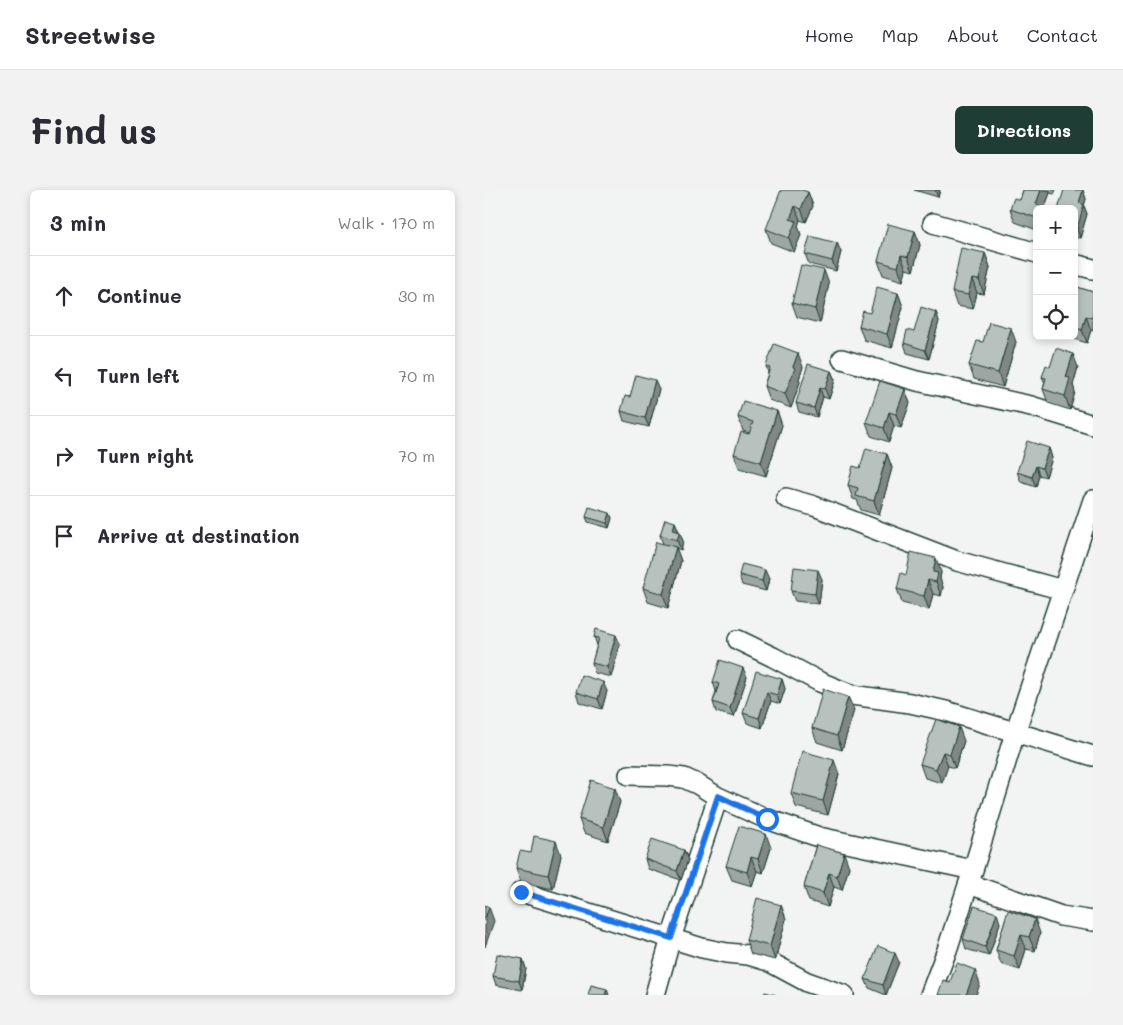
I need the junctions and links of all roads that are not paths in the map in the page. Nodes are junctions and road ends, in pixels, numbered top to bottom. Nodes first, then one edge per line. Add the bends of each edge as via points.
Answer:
1 (933, 223) dead end
2 (1033, 252) edge
3 (1078, 265) edge
4 (1093, 269) edge
5 (842, 359) dead end
6 (1093, 425) edge
7 (786, 498) dead end
8 (1093, 500) edge
9 (1063, 590) junction
10 (738, 640) dead end
11 (1015, 733) junction
12 (1093, 756) edge
13 (629, 776) dead end
14 (718, 796) junction
15 (971, 877) junction
16 (521, 892) dead end
17 (1093, 921) edge
18 (671, 938) junction
19 (655, 995) edge
20 (844, 995) edge
21 (930, 995) edge

1 - 2 street
3 - 4 street
5 - 6 street via 917,381 1031,406
7 - 9 street via 957,561
8 - 9 street
9 - 11 street
10 - 11 street via 852,695 946,711
11 - 12 street
11 - 15 street
13 - 14 street via 684,778
14 - 15 street via 767,819 819,836
14 - 18 street
15 - 17 street via 1061,916
15 - 21 street
16 - 18 street
18 - 19 street
18 - 20 street via 702,948 748,955

